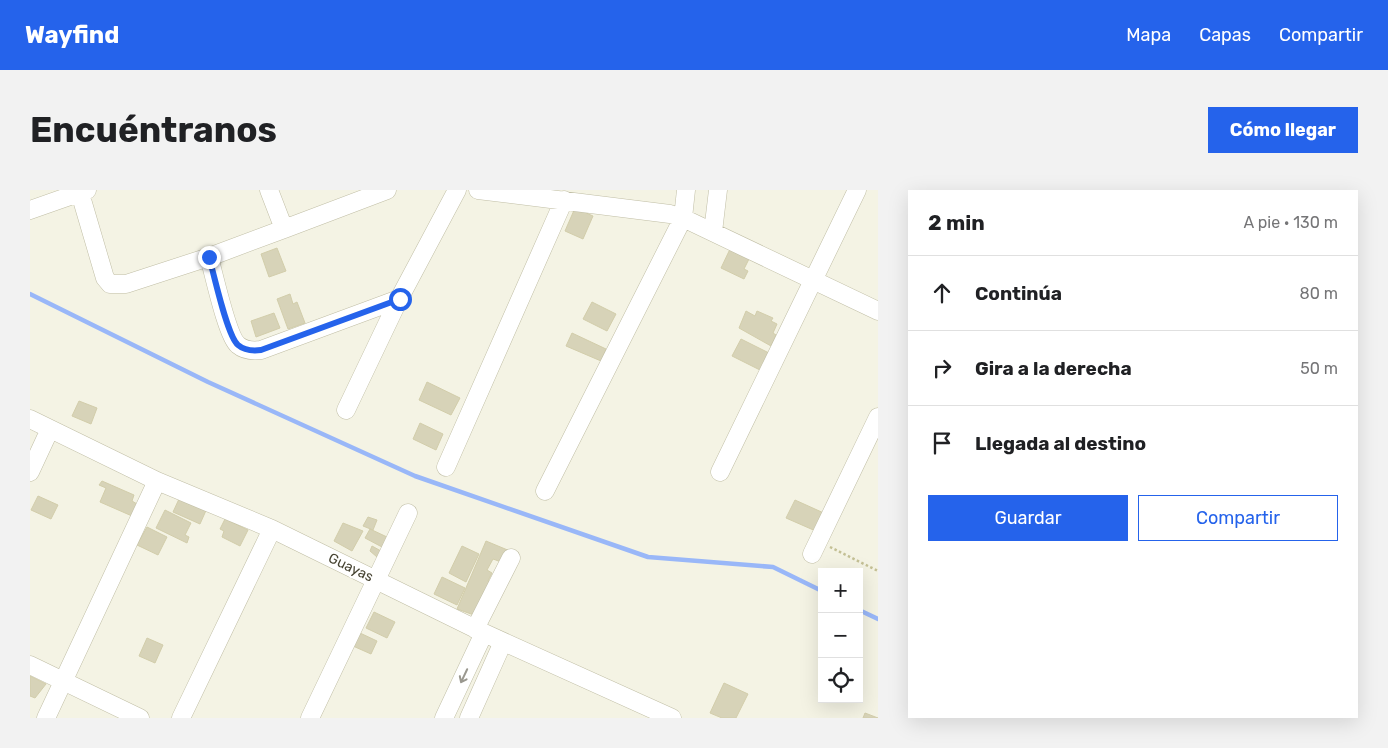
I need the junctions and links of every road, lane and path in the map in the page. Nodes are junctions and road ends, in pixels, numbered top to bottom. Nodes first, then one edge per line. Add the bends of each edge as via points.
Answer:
1 (270, 190) edge
2 (387, 190) edge
3 (457, 190) edge
4 (478, 190) edge
5 (686, 190) edge
6 (718, 190) edge
7 (857, 190) edge
8 (84, 191) edge
9 (574, 198) edge
10 (30, 210) edge
11 (683, 218) junction
12 (284, 230) junction
13 (713, 232) junction
14 (209, 257) junction
15 (811, 280) junction
16 (400, 299) junction
17 (878, 311) edge
18 (346, 410) dead end
19 (878, 417) edge
20 (30, 419) edge
21 (50, 429) junction
22 (446, 467) dead end
23 (30, 472) edge
24 (720, 472) dead end
25 (157, 481) junction
26 (545, 490) dead end
27 (408, 513) dead end
28 (272, 529) junction
29 (815, 547) joint
30 (511, 558) dead end
31 (878, 571) edge
32 (375, 578) junction
33 (480, 631) junction
34 (503, 642) junction
35 (30, 665) edge
36 (64, 682) junction
37 (46, 718) edge
38 (140, 718) edge
39 (181, 718) edge
40 (310, 718) edge
41 (444, 718) edge
42 (469, 718) edge
43 (672, 718) edge

1 - 12 street
2 - 12 street
3 - 16 street
4 - 9 street
5 - 11 street
6 - 13 street
7 - 15 street
8 - 10 street
8 - 14 street via 105,278 110,284 126,284
9 - 11 street
9 - 22 street
11 - 13 street
11 - 26 street
12 - 14 street
13 - 15 street
14 - 16 street via 231,334 246,350 261,350
15 - 17 street
15 - 24 street
16 - 18 street
19 - 29 street
20 - 21 street, Guayas
21 - 23 street
21 - 25 street, Guayas
25 - 28 street, Guayas
25 - 36 street
27 - 32 street
28 - 32 street, Guayas
28 - 39 street
29 - 31 path
30 - 33 street
32 - 33 street, Guayas
32 - 40 street
33 - 34 street, Guayas
33 -> 41 street
34 - 42 street
34 - 43 street, Guayas
35 - 36 street
36 - 37 street
36 - 38 street

